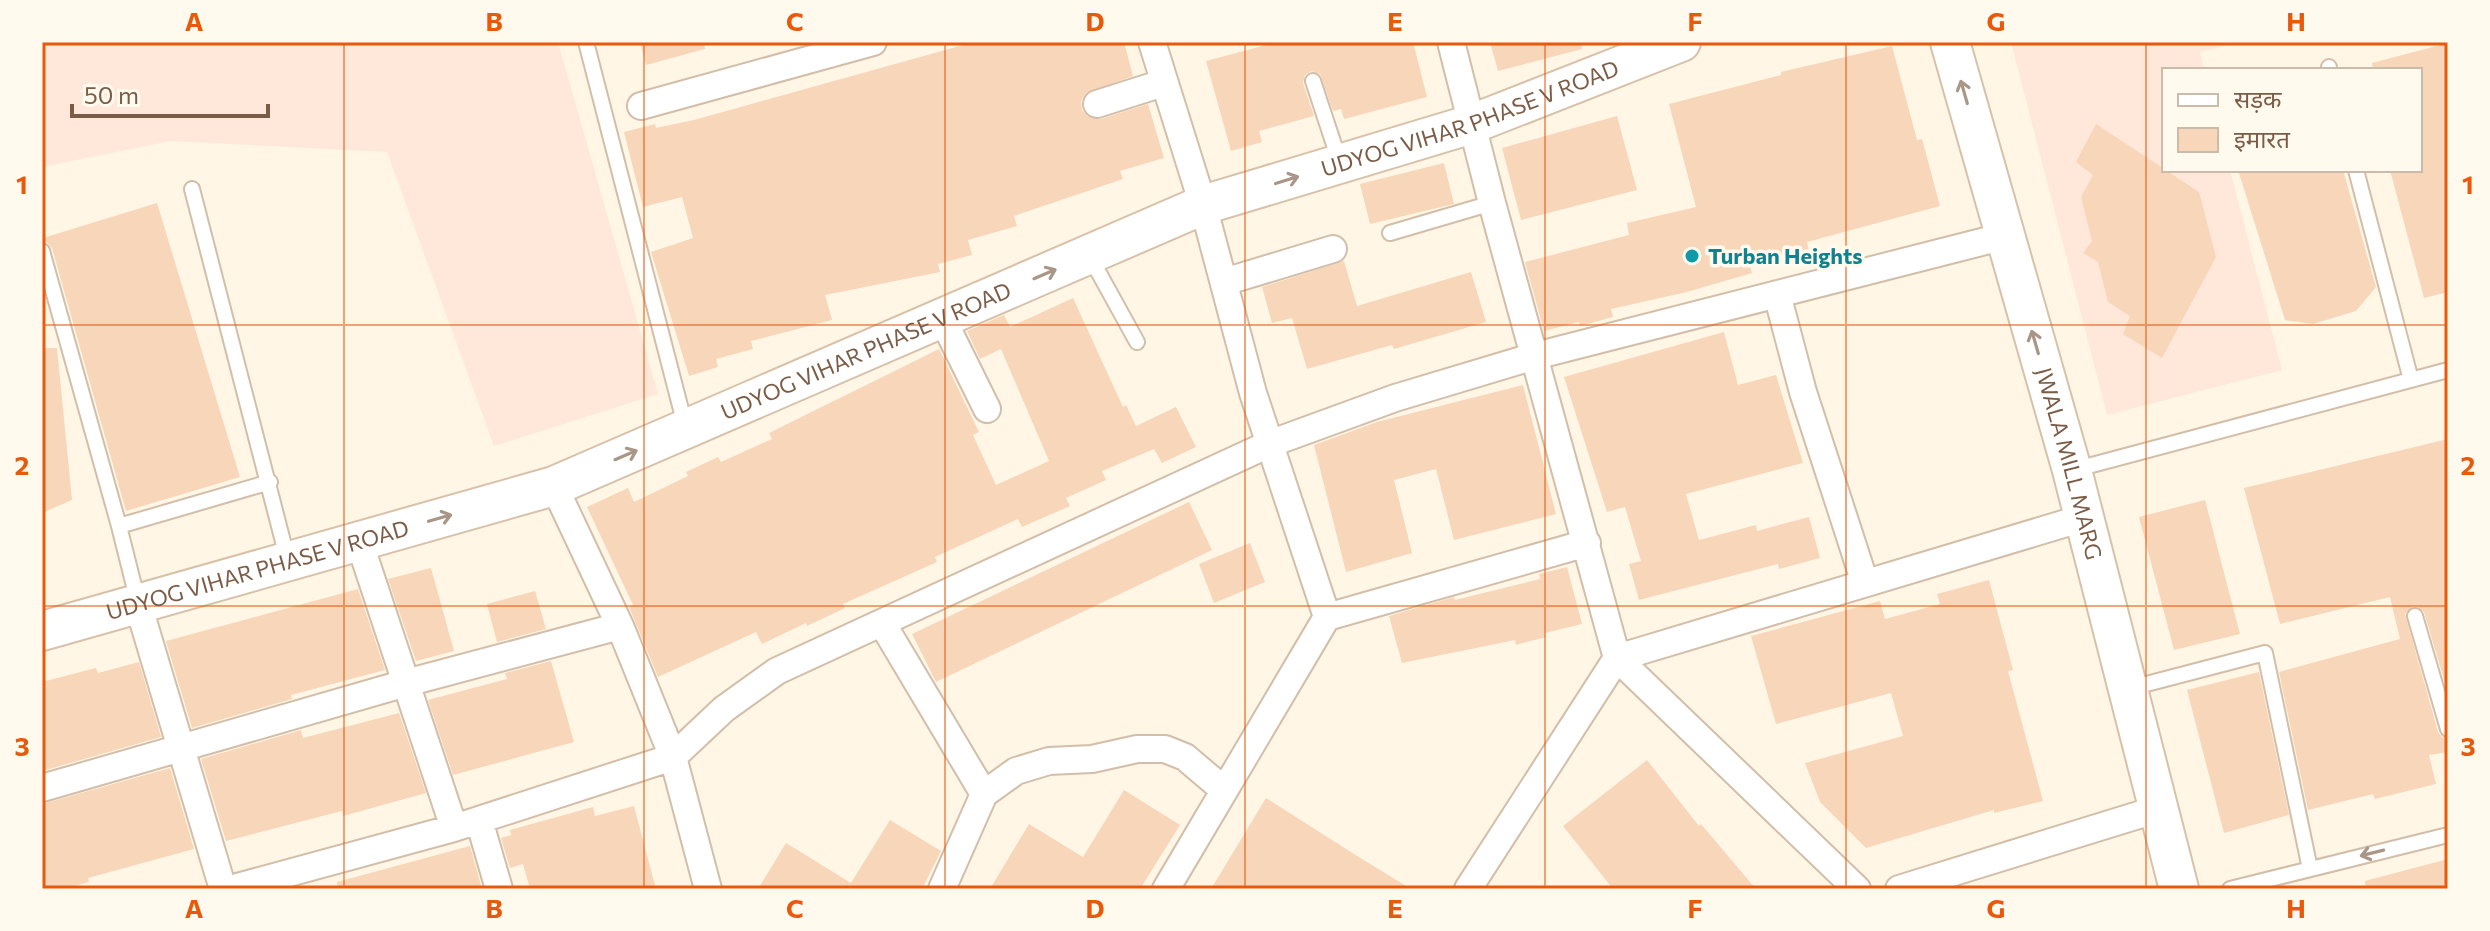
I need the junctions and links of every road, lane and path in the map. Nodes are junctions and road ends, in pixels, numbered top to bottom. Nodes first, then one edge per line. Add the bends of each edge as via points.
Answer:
1 (586, 42) edge
2 (873, 42) edge
3 (1152, 42) edge
4 (1451, 42) edge
5 (1681, 42) edge
6 (1950, 42) edge
7 (1313, 81) dead end
8 (1163, 83) junction
9 (1097, 104) dead end
10 (641, 106) dead end
11 (1472, 124) junction
12 (1340, 164) junction
13 (2357, 172) edge
14 (192, 189) dead end
15 (1492, 203) junction
16 (1203, 205) junction
17 (1390, 233) dead end
18 (2005, 236) junction
19 (1333, 249) dead end
20 (42, 251) edge
21 (1088, 255) junction
22 (1224, 282) junction
23 (1777, 294) junction
24 (942, 318) junction
25 (1137, 342) dead end
26 (1535, 356) junction
27 (2448, 370) edge
28 (2411, 380) junction
29 (987, 409) dead end
30 (686, 429) junction
31 (1269, 444) junction
32 (2072, 470) junction
33 (270, 482) junction
34 (554, 486) junction
35 (2083, 518) junction
36 (119, 526) junction
37 (359, 541) junction
38 (1587, 543) junction
39 (288, 561) junction
40 (1865, 583) junction
41 (138, 604) junction
42 (2415, 616) dead end
43 (1327, 617) junction
44 (882, 623) junction
45 (620, 626) junction
46 (42, 631) edge
47 (1617, 658) junction
48 (406, 683) junction
49 (2127, 689) junction
50 (2448, 729) edge
51 (179, 747) junction
52 (673, 757) junction
53 (42, 788) edge
54 (1224, 790) junction
55 (984, 794) junction
56 (2158, 809) junction
57 (479, 820) junction
58 (454, 828) junction
59 (2448, 835) edge
60 (2310, 869) junction
61 (1478, 884) edge
62 (256, 886) edge
63 (2236, 888) edge
64 (223, 889) edge
65 (230, 889) edge
66 (499, 889) edge
67 (708, 889) edge
68 (942, 889) edge
69 (1166, 889) edge
70 (1857, 889) edge
71 (1899, 889) edge
72 (2179, 889) edge

1 - 30 lane
2 - 10 street
3 - 8 street
4 - 11 street
5 - 11 street, UDYOG VIHAR PHASE V ROAD
18 -> 6 street, JWALA MILL MARG
7 - 12 lane
8 - 9 street
8 - 16 street
11 - 12 street, UDYOG VIHAR PHASE V ROAD
11 - 15 street
16 -> 12 street, UDYOG VIHAR PHASE V ROAD
13 - 28 lane
14 - 33 lane
15 - 17 lane
15 - 26 street
16 - 21 street, UDYOG VIHAR PHASE V ROAD
16 - 22 street
18 - 23 street
32 -> 18 street, JWALA MILL MARG
19 - 22 street
20 - 36 lane
24 -> 21 street, UDYOG VIHAR PHASE V ROAD
21 - 25 lane
22 - 31 street
23 - 26 street
23 - 40 street
24 - 29 street
24 - 30 street, UDYOG VIHAR PHASE V ROAD
26 - 31 street via 1395,398
26 - 38 street
27 - 28 lane
28 - 32 lane
34 -> 30 street, UDYOG VIHAR PHASE V ROAD
31 - 43 street
31 - 44 street
32 - 35 street, JWALA MILL MARG
33 - 36 lane
33 - 39 lane
37 -> 34 street, UDYOG VIHAR PHASE V ROAD
34 - 45 street
35 - 40 street
35 - 49 street, JWALA MILL MARG
36 - 41 lane
37 - 39 street, UDYOG VIHAR PHASE V ROAD
37 - 48 street
38 - 43 street
38 - 47 street
39 - 41 street, UDYOG VIHAR PHASE V ROAD
40 - 47 street
41 - 46 street, UDYOG VIHAR PHASE V ROAD
41 - 51 street
42 - 50 lane
43 - 54 street
44 - 52 street via 777,671 724,709
44 - 55 street
45 - 48 street
45 - 52 street
47 - 61 street
47 - 70 street
48 - 51 street
48 - 58 street
49 - 56 street, JWALA MILL MARG
49 - 60 lane via 2265,653
51 - 53 street
51 - 64 street
52 - 57 street
52 - 67 street
54 - 55 street via 1185,757 1165,749 1137,749 1049,761 1016,771
54 - 69 street
55 - 68 street
56 - 71 street
56 - 72 street, JWALA MILL MARG
57 - 58 street
57 - 66 street
58 - 62 street
59 -> 60 lane
60 - 63 lane
62 - 65 street

